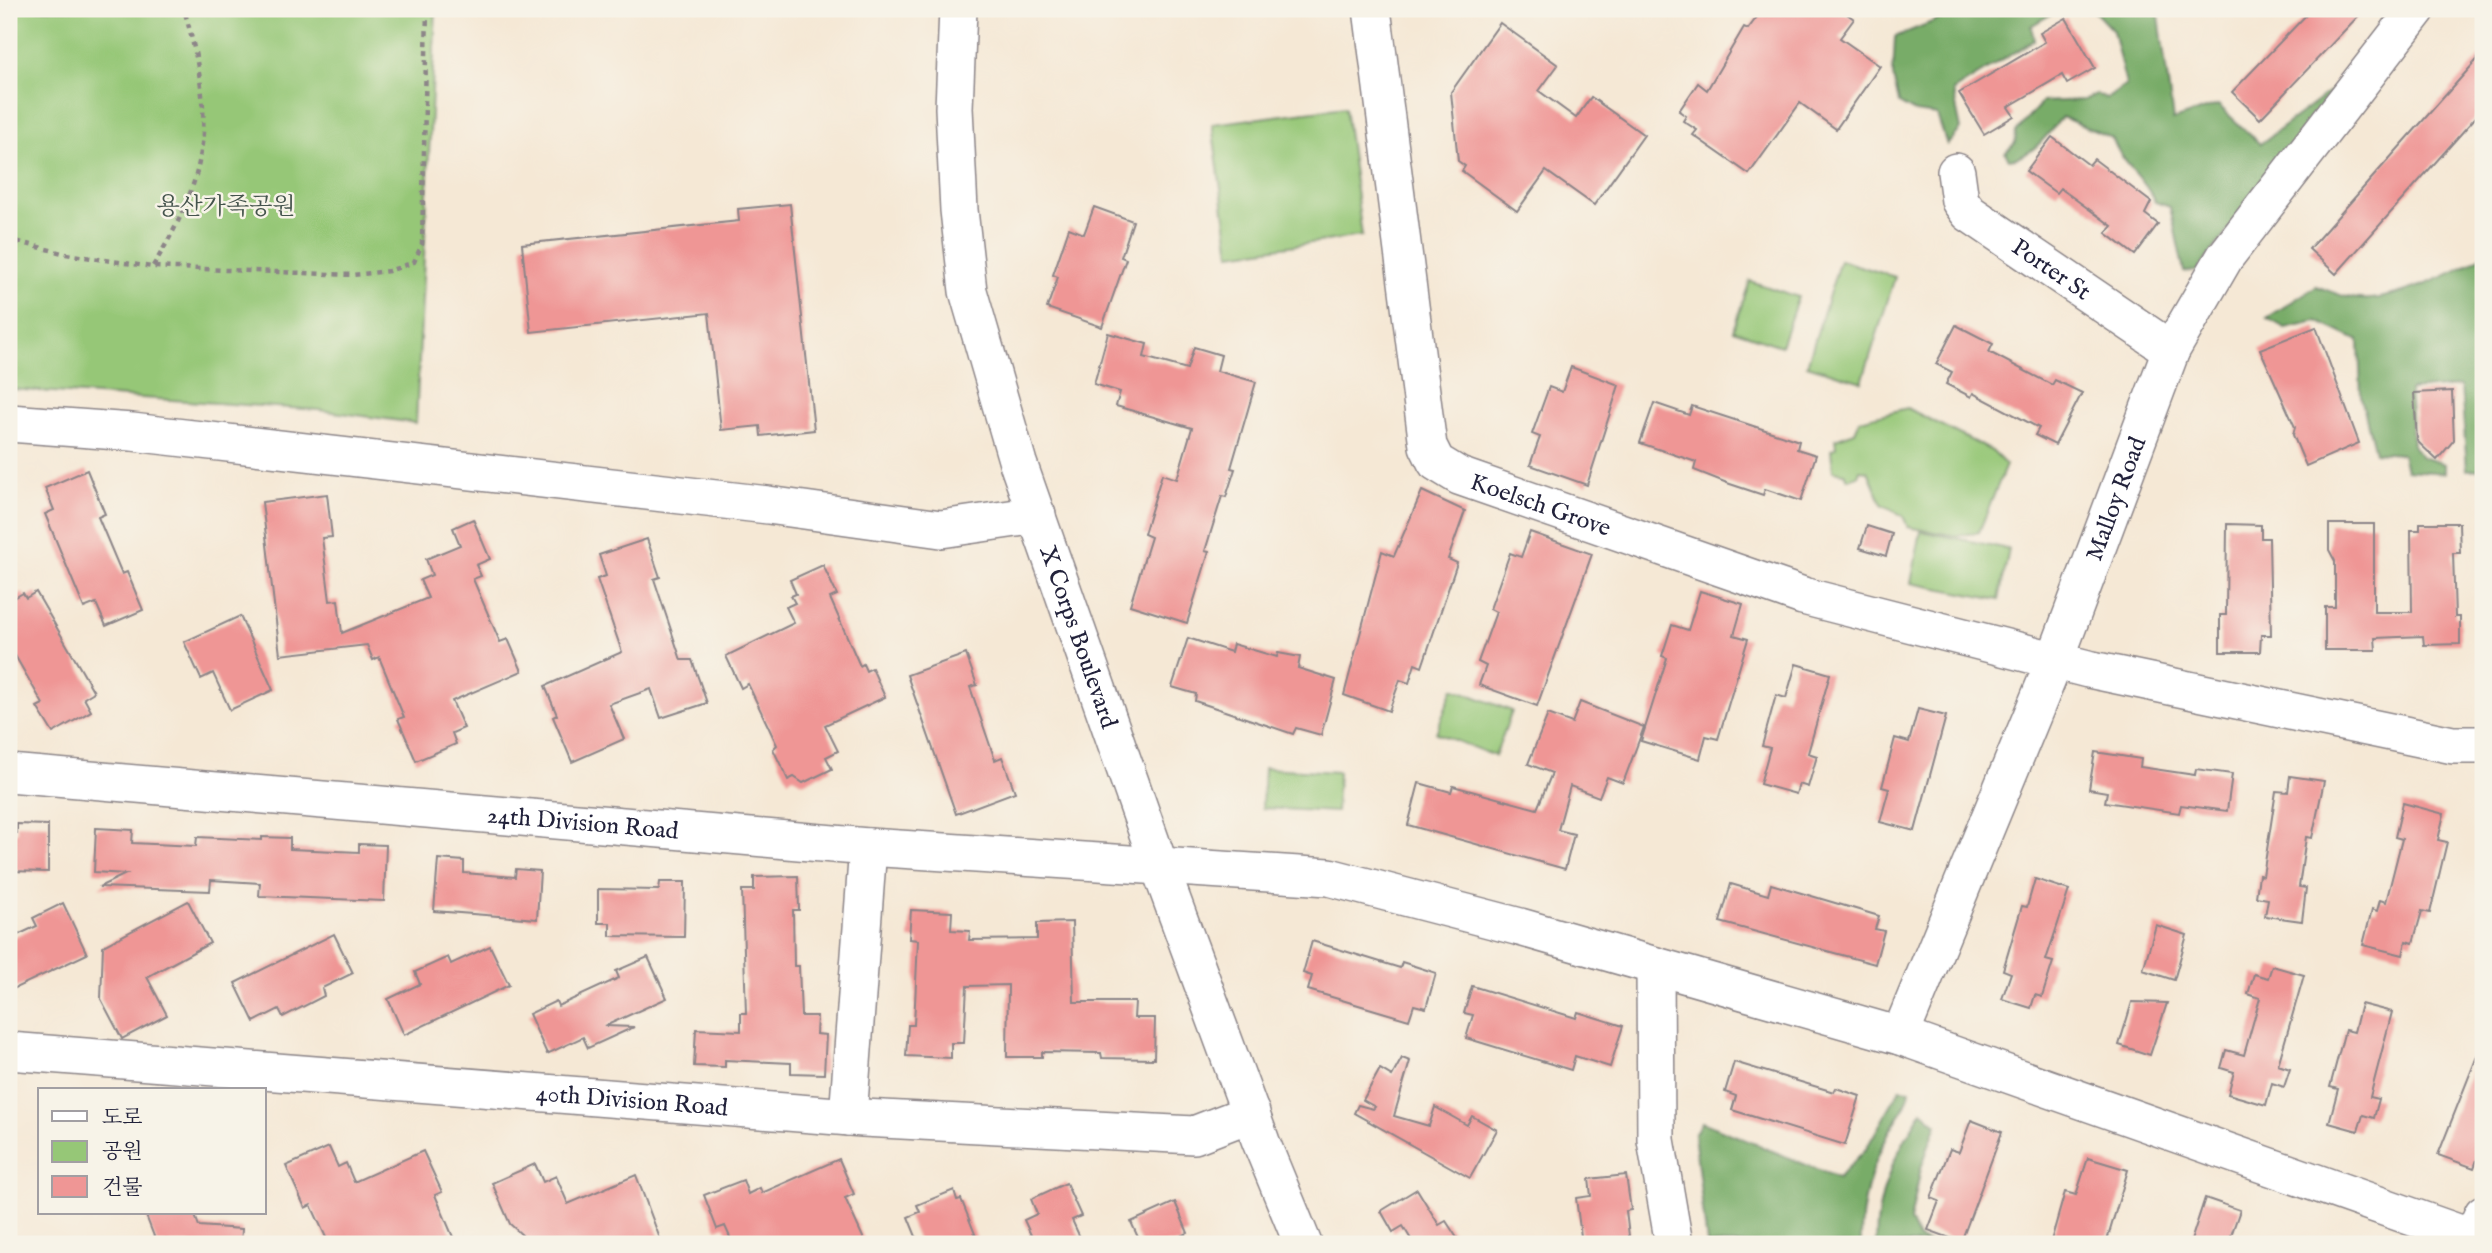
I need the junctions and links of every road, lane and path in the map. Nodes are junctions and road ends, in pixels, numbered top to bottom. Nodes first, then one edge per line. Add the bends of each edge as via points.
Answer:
1 (184, 9) edge
2 (426, 9) edge
3 (958, 9) edge
4 (1372, 9) edge
5 (2417, 9) edge
6 (1956, 172) dead end
7 (9, 236) edge
8 (152, 267) junction
9 (2171, 349) junction
10 (9, 423) edge
11 (1037, 515) junction
12 (2072, 665) junction
13 (2483, 745) edge
14 (9, 773) edge
15 (868, 847) junction
16 (1159, 865) junction
17 (1655, 966) junction
18 (1900, 1036) junction
19 (9, 1051) edge
20 (1251, 1113) junction
21 (848, 1116) junction
22 (2478, 1226) edge
23 (1303, 1244) edge
24 (1674, 1244) edge

1 - 8 path via 201,77 205,138 196,182
2 - 8 path via 422,244 414,262 389,271 352,275
3 - 11 street, X Corps Boulevard via 954,108 968,291
4 - 12 street, Koelsch Grove via 1428,446 1436,462 1459,476 1803,596
5 - 9 street, Malloy Road via 2225,257
6 - 9 street, Porter St via 1960,201 1969,213
7 - 8 path via 66,254
9 - 12 street, Malloy Road
10 - 11 street via 132,432 941,529
11 - 16 street, X Corps Boulevard
12 - 13 street, Koelsch Grove via 2452,746
12 - 18 street, Malloy Road
14 - 15 street, 24th Division Road
15 - 16 street, 24th Division Road
15 - 21 street
16 - 17 street, 24th Division Road via 1328,877
16 - 20 street, X Corps Boulevard
17 - 18 street, 24th Division Road
17 - 24 street via 1656,1140
18 - 22 street, 24th Division Road
19 - 21 street, 40th Division Road
20 - 21 street, 40th Division Road via 1194,1136
20 - 23 street, X Corps Boulevard

